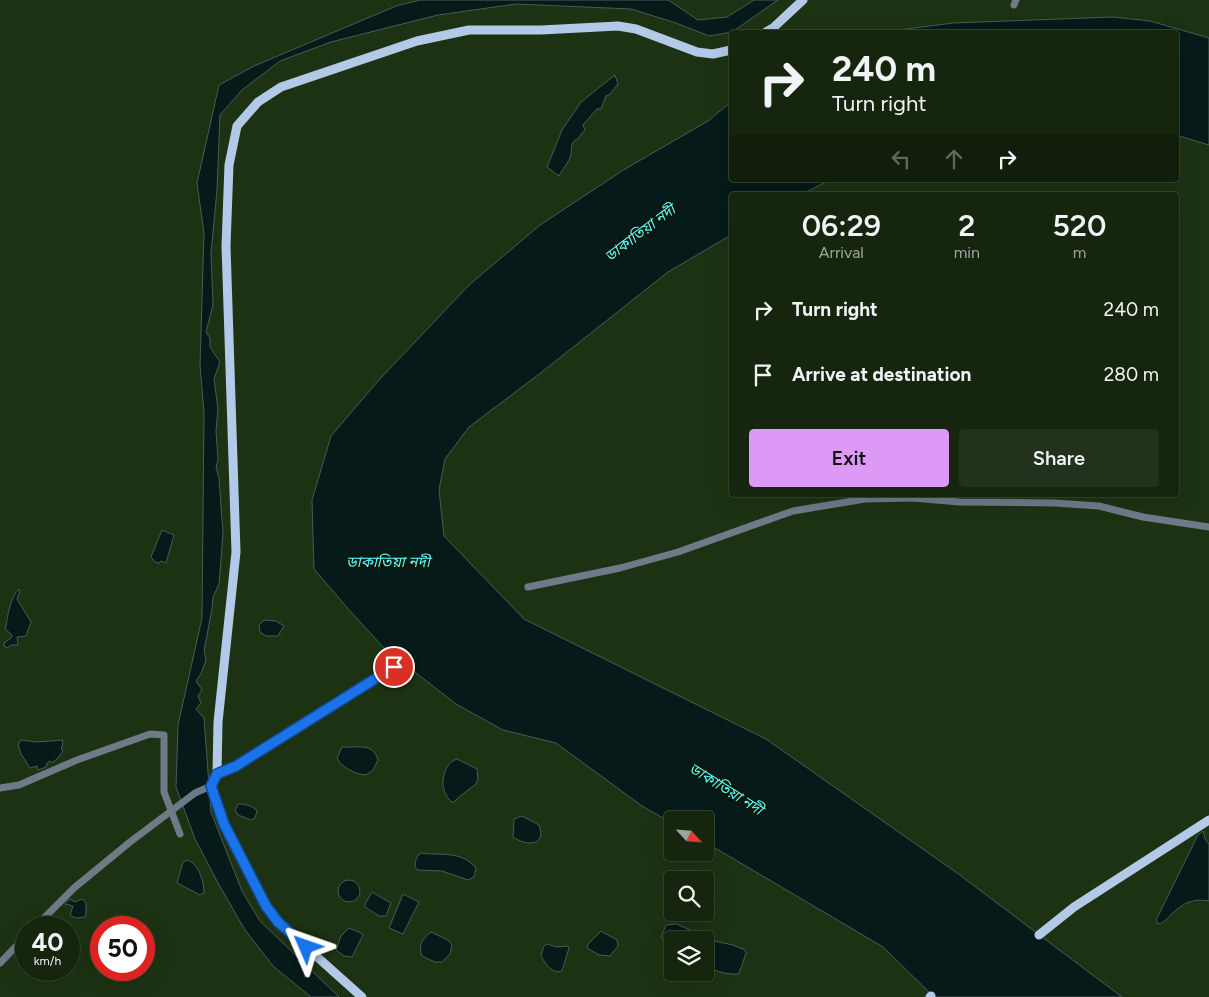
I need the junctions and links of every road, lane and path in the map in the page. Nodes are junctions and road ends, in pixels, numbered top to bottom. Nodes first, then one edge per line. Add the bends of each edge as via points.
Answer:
1 (803, 0) edge
2 (770, 30) edge
3 (729, 50) edge
4 (1209, 527) edge
5 (528, 587) dead end
6 (394, 667) dead end
7 (217, 774) junction
8 (211, 786) junction
9 (0, 788) edge
10 (170, 810) junction
11 (1209, 820) edge
12 (180, 834) dead end
13 (46, 916) edge
14 (1039, 935) dead end
15 (15, 947) edge
16 (0, 963) edge
17 (362, 997) edge

1 - 2 main road
3 - 7 main road via 713,54 697,52 636,29 618,26 469,30 417,42 281,87 258,102 237,126 229,165 226,246 236,552 218,722
4 - 5 street via 1143,517 1099,506 865,499 793,511 678,552
6 - 7 street via 236,766
7 - 8 main road
8 - 10 street
8 - 17 main road via 224,824 266,906 278,922
9 - 10 street via 19,785 150,734 164,735 164,792
10 - 12 street
10 - 13 street via 74,888
11 - 14 main road via 1074,907
15 - 16 street

